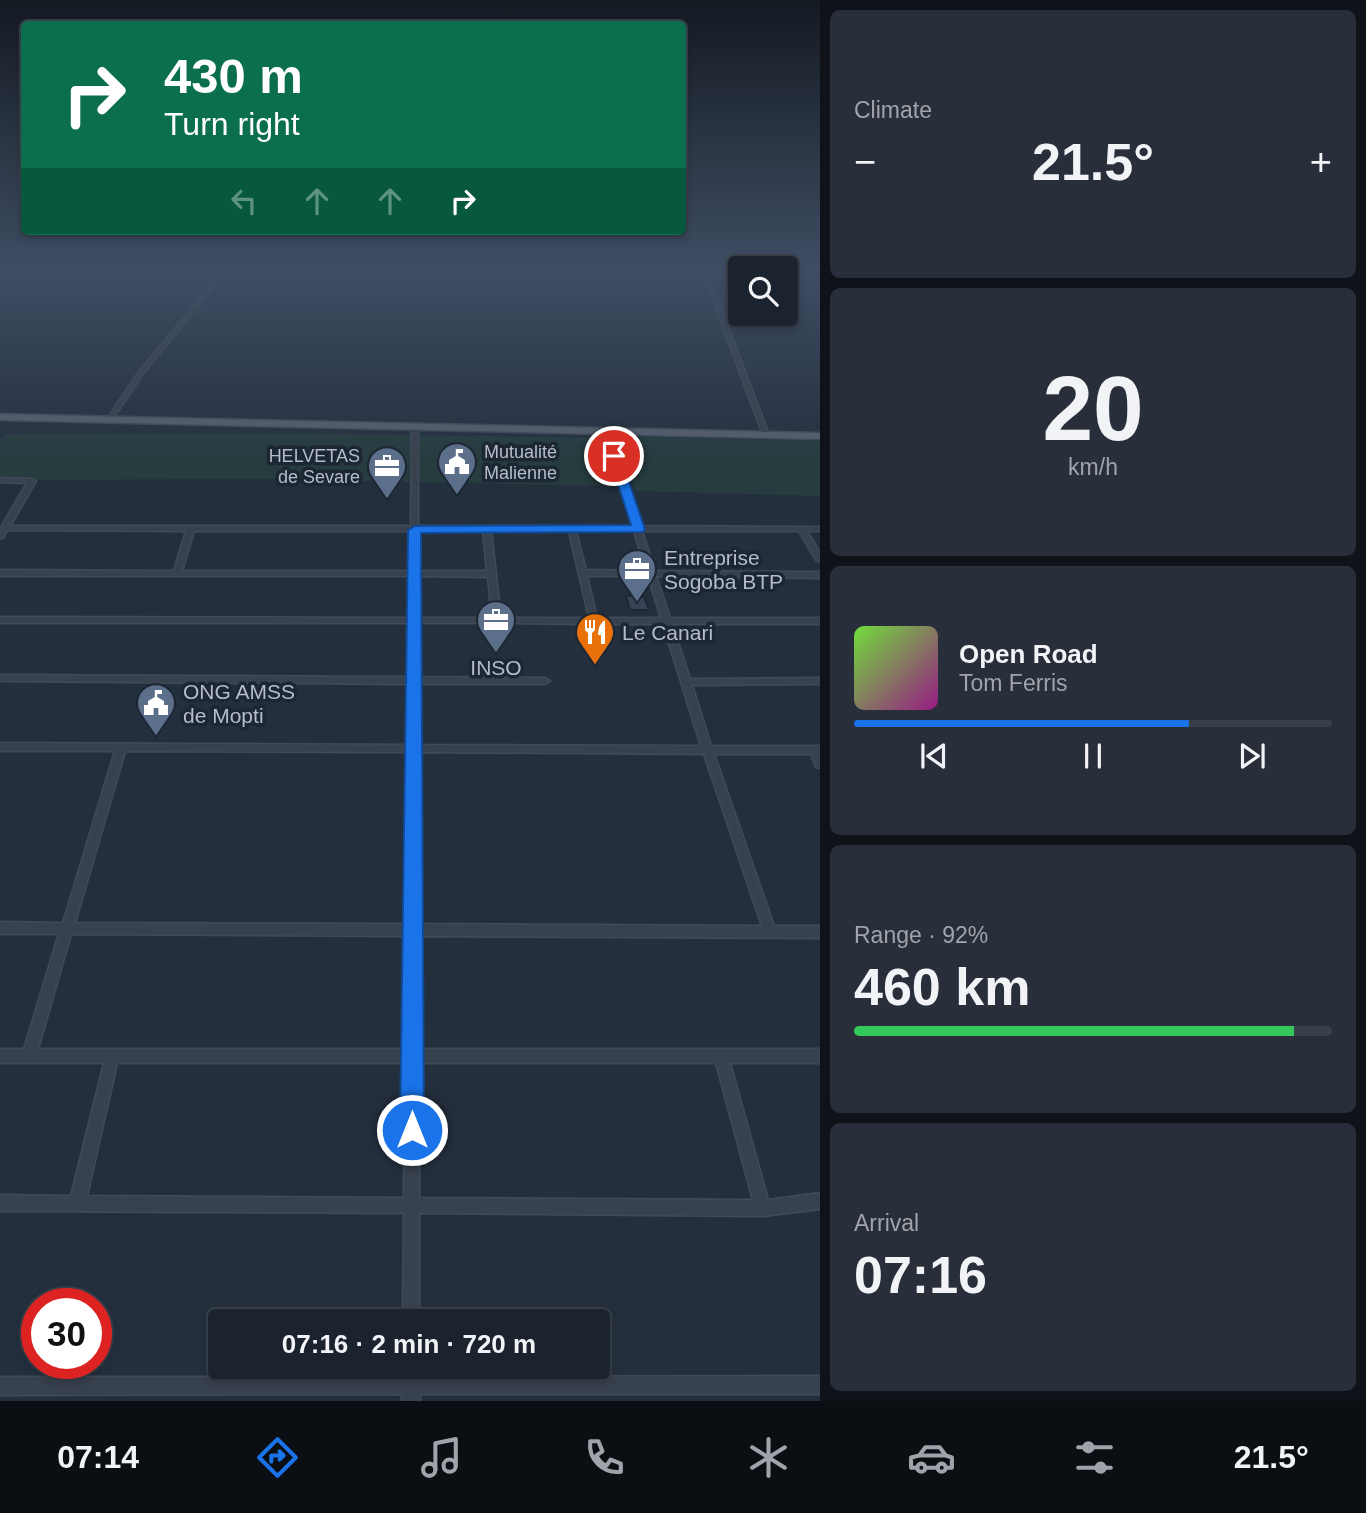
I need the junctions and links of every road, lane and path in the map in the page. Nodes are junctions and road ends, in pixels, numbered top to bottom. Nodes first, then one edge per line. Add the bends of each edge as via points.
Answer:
1 (173, 333) edge
2 (728, 333) edge
3 (0, 417) edge
4 (110, 419) junction
5 (415, 427) junction
6 (607, 432) junction
7 (766, 435) junction
8 (820, 436) edge
9 (0, 480) edge
10 (5, 528) junction
11 (191, 528) junction
12 (572, 529) junction
13 (638, 529) junction
14 (802, 529) junction
15 (820, 529) edge
16 (415, 530) junction
17 (486, 530) junction
18 (0, 536) edge
19 (820, 560) edge
20 (0, 573) edge
21 (583, 573) junction
22 (177, 574) junction
23 (414, 574) junction
24 (492, 574) junction
25 (653, 574) junction
26 (820, 575) edge
27 (0, 620) edge
28 (820, 621) edge
29 (413, 622) junction
30 (497, 622) junction
31 (594, 622) junction
32 (668, 622) junction
33 (0, 678) edge
34 (413, 680) junction
35 (545, 681) dead end
36 (820, 681) edge
37 (686, 682) junction
38 (0, 747) edge
39 (121, 747) junction
40 (414, 748) junction
41 (707, 748) junction
42 (817, 750) edge
43 (820, 764) edge
44 (0, 928) edge
45 (67, 928) junction
46 (413, 930) junction
47 (770, 932) junction
48 (820, 932) edge
49 (412, 1055) junction
50 (0, 1056) edge
51 (29, 1056) junction
52 (112, 1056) junction
53 (721, 1056) junction
54 (820, 1056) edge
55 (820, 1201) edge
56 (0, 1203) edge
57 (77, 1204) junction
58 (412, 1206) junction
59 (763, 1208) junction
60 (411, 1309) edge
61 (820, 1385) edge
62 (0, 1386) edge
63 (411, 1394) edge

1 - 4 street
2 - 7 street
3 - 4 main road
4 - 5 main road
5 - 6 main road
5 - 16 street
6 - 7 main road
6 - 13 street
7 - 8 main road
9 - 10 street via 33,481
10 - 11 street
10 - 18 street
11 - 16 street
11 - 22 street
12 - 13 street
12 - 17 street
12 - 21 street
13 - 14 street
13 - 25 street
14 - 15 street
14 - 19 street
16 - 17 street
16 - 23 street
17 - 24 street
20 - 22 street
21 - 25 street
21 - 31 street
22 - 23 street
23 - 24 street
23 - 29 street
24 - 30 street
25 - 26 street
25 - 32 street
27 - 29 street
28 - 32 street
29 - 30 street
29 - 34 street
30 - 31 street
31 - 32 street
32 - 37 street
33 - 34 street
34 - 35 street
34 - 40 street
36 - 37 street
37 - 41 street
38 - 39 street
39 - 40 street
39 - 45 street
40 - 41 street
40 - 46 street
41 - 42 street
41 - 47 street
42 - 43 street
44 - 45 street
45 - 46 street
45 - 51 street
46 - 47 street
46 - 49 street
47 - 48 street
49 - 52 street
49 - 53 street
49 - 58 street
50 - 51 street
51 - 52 street
52 - 57 street
53 - 54 street
53 - 59 street
55 - 59 street
56 - 57 street
57 - 58 street
58 - 59 street
58 - 60 street
61 - 63 street
62 - 63 street

